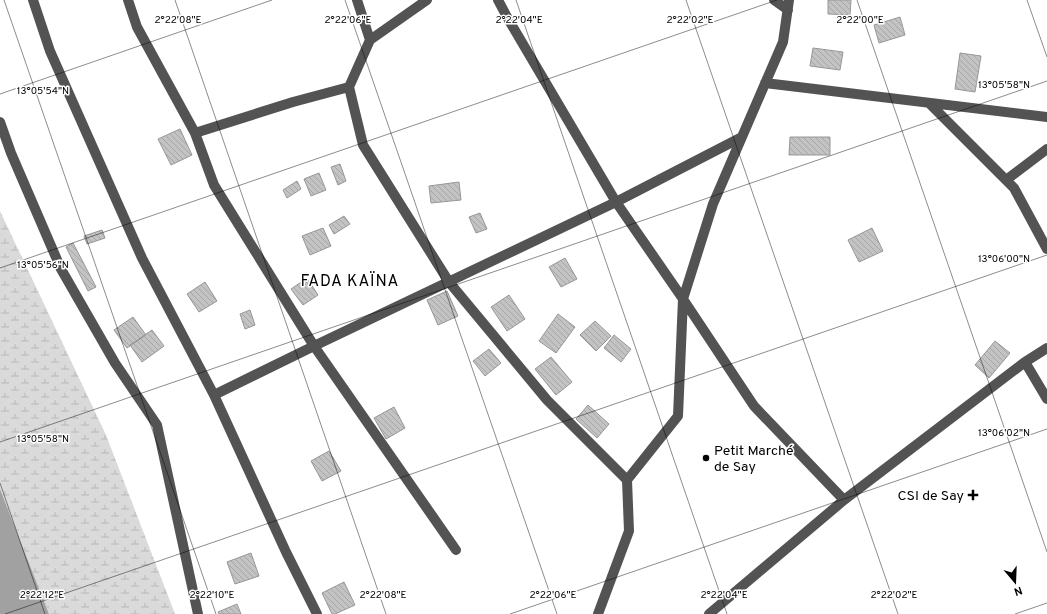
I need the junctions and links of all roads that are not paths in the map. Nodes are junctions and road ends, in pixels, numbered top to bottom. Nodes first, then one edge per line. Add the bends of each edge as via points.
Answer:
1 (33, 0) edge
2 (128, 0) edge
3 (357, 0) edge
4 (427, 0) edge
5 (498, 0) edge
6 (774, 0) edge
7 (788, 5) edge
8 (370, 40) junction
9 (765, 83) junction
10 (349, 87) junction
11 (929, 103) junction
12 (1047, 117) edge
13 (0, 122) edge
14 (194, 133) junction
15 (742, 137) junction
16 (1047, 149) edge
17 (1006, 180) junction
18 (616, 202) junction
19 (1047, 248) edge
20 (449, 282) junction
21 (683, 299) junction
22 (314, 346) junction
23 (1047, 348) edge
24 (1025, 362) junction
25 (214, 395) junction
26 (1047, 399) edge
27 (627, 480) junction
28 (844, 500) junction
29 (456, 550) dead end
30 (198, 614) edge
31 (317, 614) edge
32 (598, 614) edge
33 (708, 614) edge

1 - 25 street via 50,51 142,258
2 - 14 street via 137,27
3 - 8 street
4 - 8 street
5 - 18 street
6 - 7 street
7 - 9 street via 783,42
8 - 10 street
9 - 11 street
9 - 15 street
10 - 14 street
10 - 20 street via 363,145
11 - 12 street
11 - 17 street
13 - 30 street via 61,269 115,363 157,425
14 - 22 street via 214,185
15 - 18 street
15 - 21 street via 713,204
16 - 17 street
17 - 19 street via 1014,188
18 - 20 street
18 - 21 street
20 - 22 street
20 - 27 street via 547,400
21 - 27 street via 678,416
21 - 28 street via 754,406
22 - 25 street
22 - 29 street
23 - 24 street
24 - 26 street
24 - 28 street
25 - 31 street
27 - 32 street via 629,531
28 - 33 street

